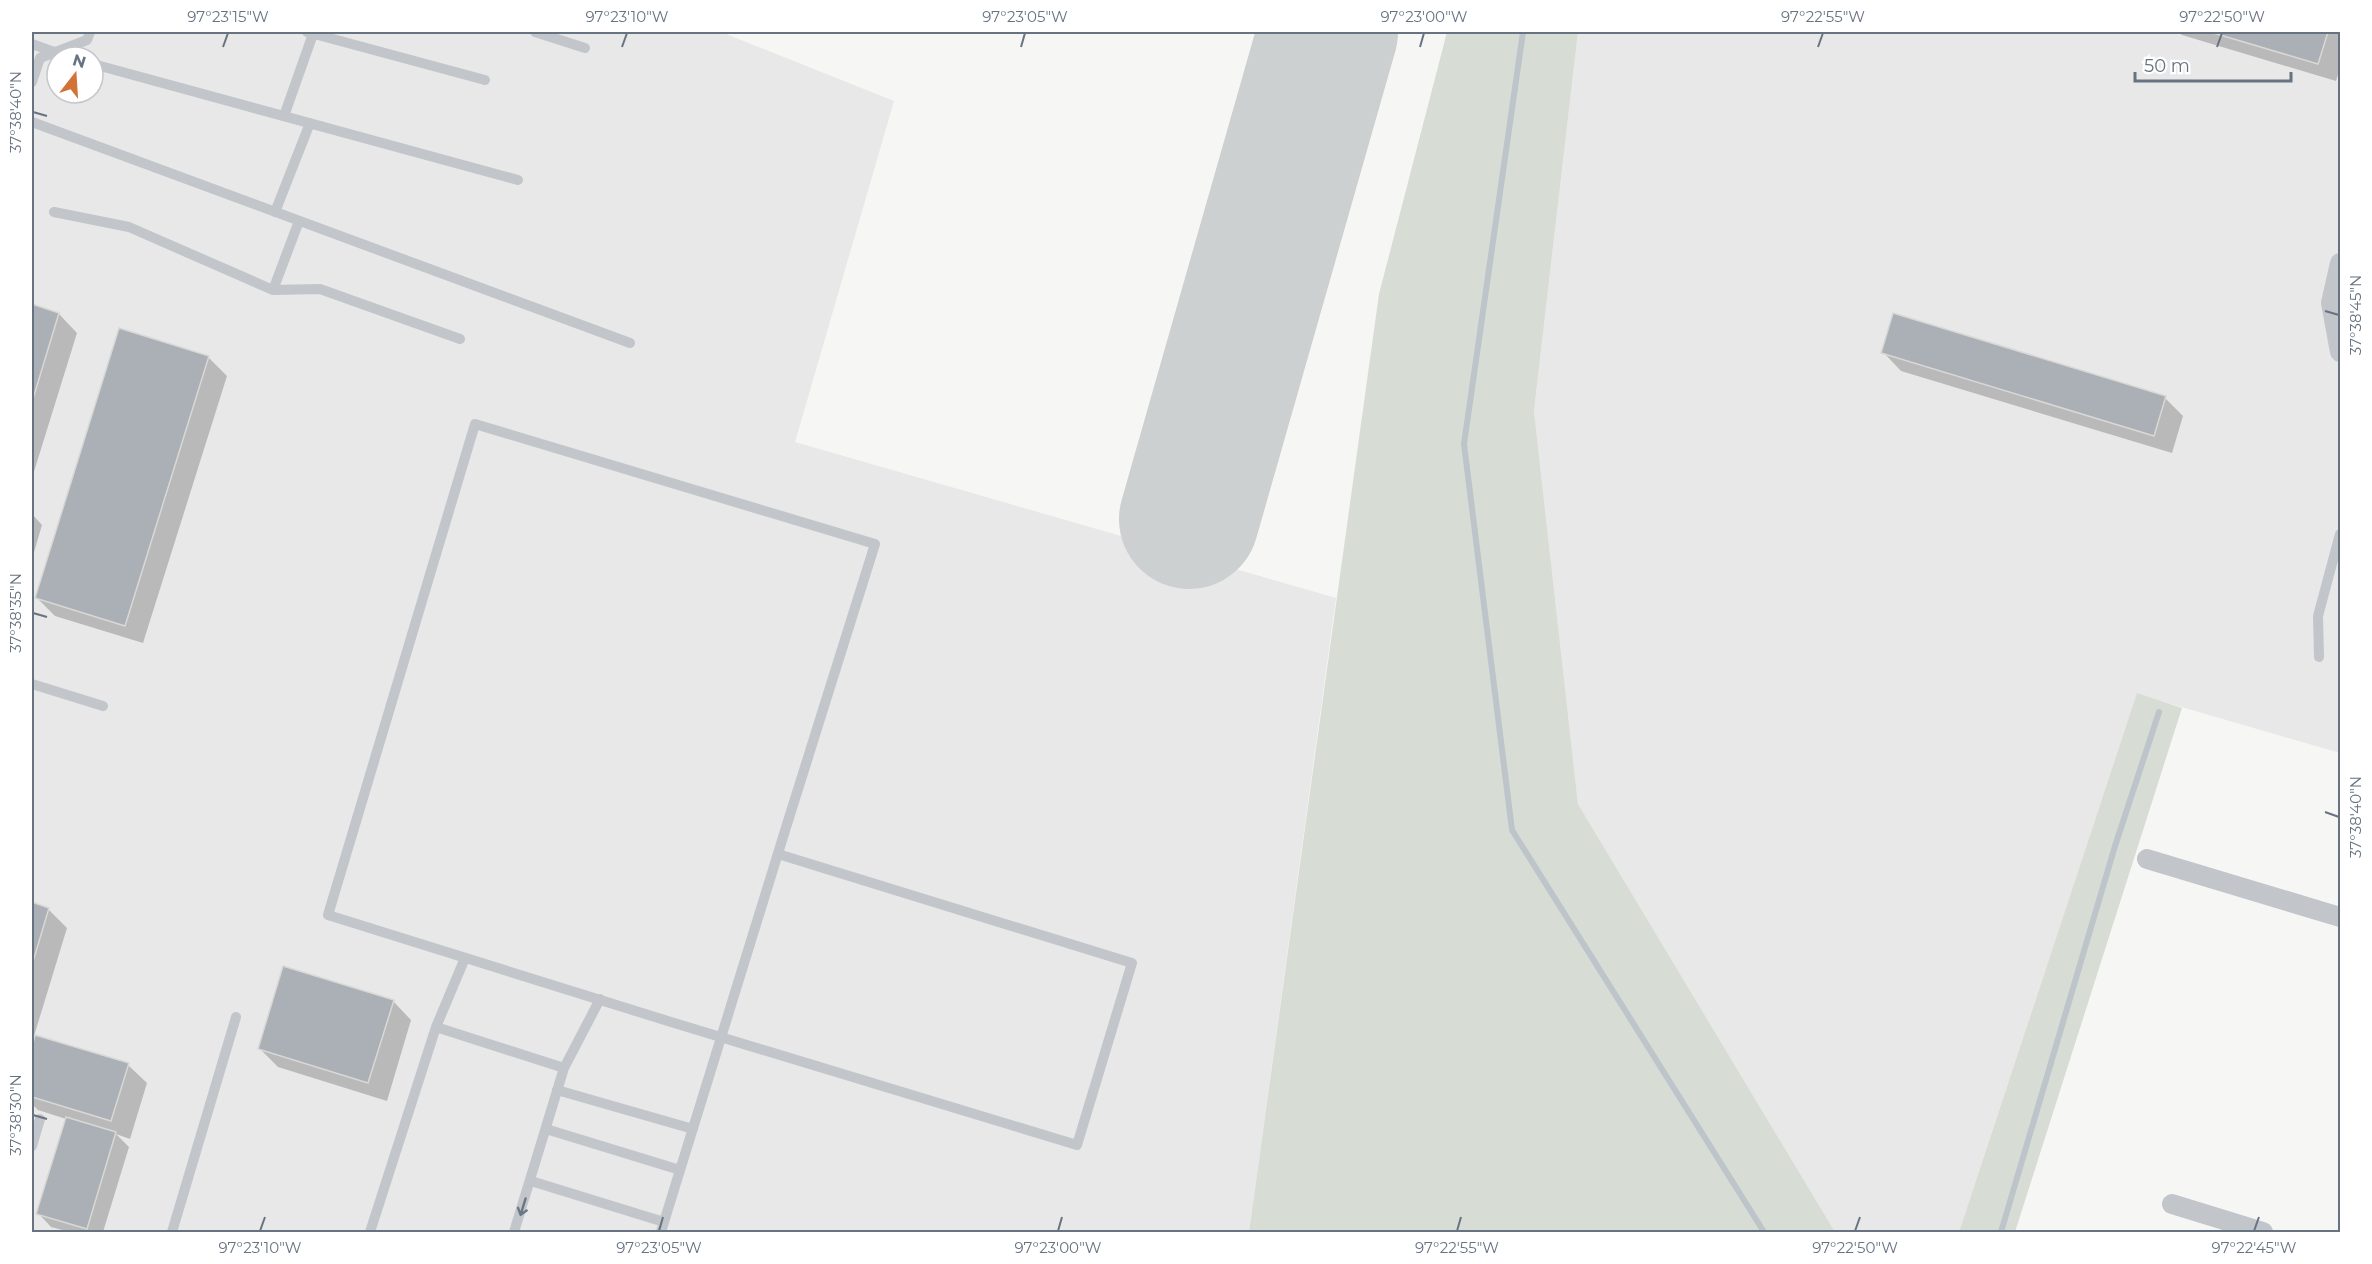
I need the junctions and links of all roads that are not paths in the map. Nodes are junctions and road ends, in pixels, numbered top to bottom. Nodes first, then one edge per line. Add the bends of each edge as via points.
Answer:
1 (90, 32) edge
2 (535, 32) edge
3 (310, 33) edge
4 (72, 45) edge
5 (585, 48) dead end
6 (45, 56) edge
7 (105, 67) edge
8 (485, 80) dead end
9 (32, 82) edge
10 (284, 116) junction
11 (32, 122) edge
12 (310, 123) junction
13 (518, 180) dead end
14 (54, 212) dead end
15 (275, 212) junction
16 (300, 221) junction
17 (2340, 263) edge
18 (273, 290) junction
19 (460, 339) dead end
20 (630, 343) dead end
21 (2340, 352) edge
22 (2340, 534) edge
23 (2319, 657) dead end
24 (32, 684) edge
25 (103, 706) dead end
26 (778, 854) junction
27 (2147, 859) dead end
28 (2340, 917) edge
29 (465, 958) junction
30 (600, 999) junction
31 (236, 1017) dead end
32 (436, 1027) junction
33 (722, 1037) junction
34 (564, 1068) junction
35 (557, 1089) junction
36 (40, 1119) dead end
37 (546, 1129) junction
38 (693, 1130) junction
39 (32, 1146) edge
40 (680, 1170) junction
41 (531, 1181) junction
42 (2172, 1204) dead end
43 (663, 1227) edge
44 (172, 1233) edge
45 (370, 1233) edge
46 (514, 1233) edge
47 (2263, 1233) edge

1 - 4 lane via 87,39
2 - 5 lane
3 - 8 lane
3 - 10 lane
6 - 9 lane via 40,58
7 - 10 lane
10 - 12 lane
11 - 15 lane
12 - 13 lane
12 - 15 lane
14 - 18 lane via 129,227
15 - 16 lane
16 - 18 lane
16 - 20 lane
17 - 21 street via 2331,303
18 - 19 lane via 320,288
22 - 23 lane via 2318,616
24 - 25 lane
26 - 29 lane via 874,544 475,424 328,915
26 - 33 lane
26 - 33 lane via 1132,963 1077,1145
27 - 28 street
29 - 30 lane
29 - 32 lane
30 - 33 lane
30 - 34 lane
31 - 44 lane
32 - 34 lane
32 - 45 lane
33 - 38 lane
34 - 35 lane
35 - 37 lane
35 - 38 lane
36 - 39 lane
37 - 40 lane
37 - 41 lane
38 - 40 lane
40 - 43 lane
41 - 43 lane
41 -> 46 lane
42 - 47 street

